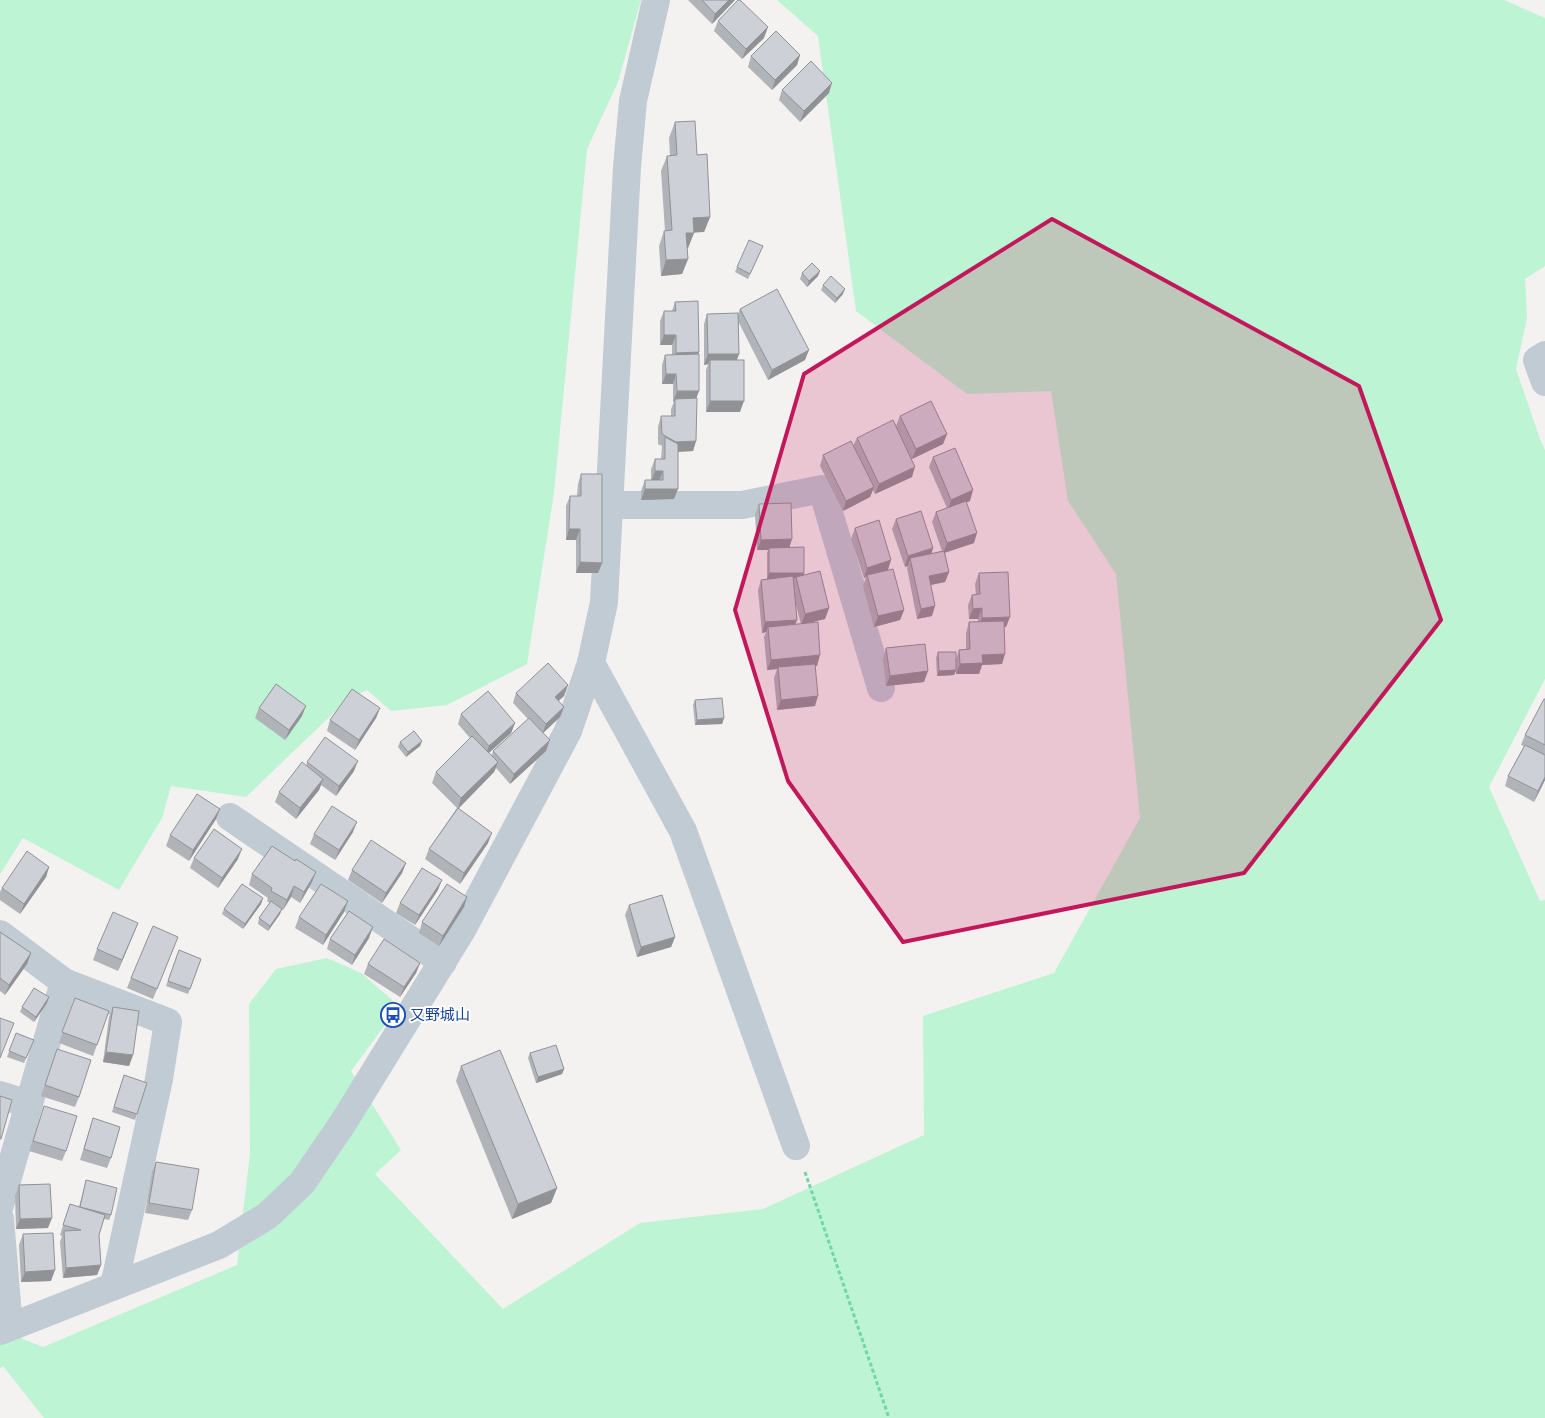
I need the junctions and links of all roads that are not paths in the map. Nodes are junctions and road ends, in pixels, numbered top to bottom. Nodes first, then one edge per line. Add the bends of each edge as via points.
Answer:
1 (656, 0) edge
2 (1545, 355) edge
3 (1545, 382) edge
4 (609, 505) junction
5 (591, 663) junction
6 (881, 688) dead end
7 (230, 817) dead end
8 (0, 934) edge
9 (442, 962) junction
10 (64, 982) junction
11 (0, 1095) edge
12 (29, 1104) junction
13 (796, 1146) road end
14 (2, 1190) edge
15 (0, 1219) edge
16 (114, 1286) junction
17 (5, 1329) edge

1 - 4 street via 633,101 626,167
2 - 3 street via 1538,360
4 - 5 street via 604,602
4 - 6 street via 742,505 822,489
5 - 9 street via 568,731
5 - 13 street via 683,831
7 - 9 street
8 - 10 street
9 - 16 street via 343,1123 302,1183 267,1216 219,1245
10 - 12 street
10 - 16 street via 168,1022 159,1079
11 - 12 street
12 - 14 street
15 - 17 street
16 - 17 street

